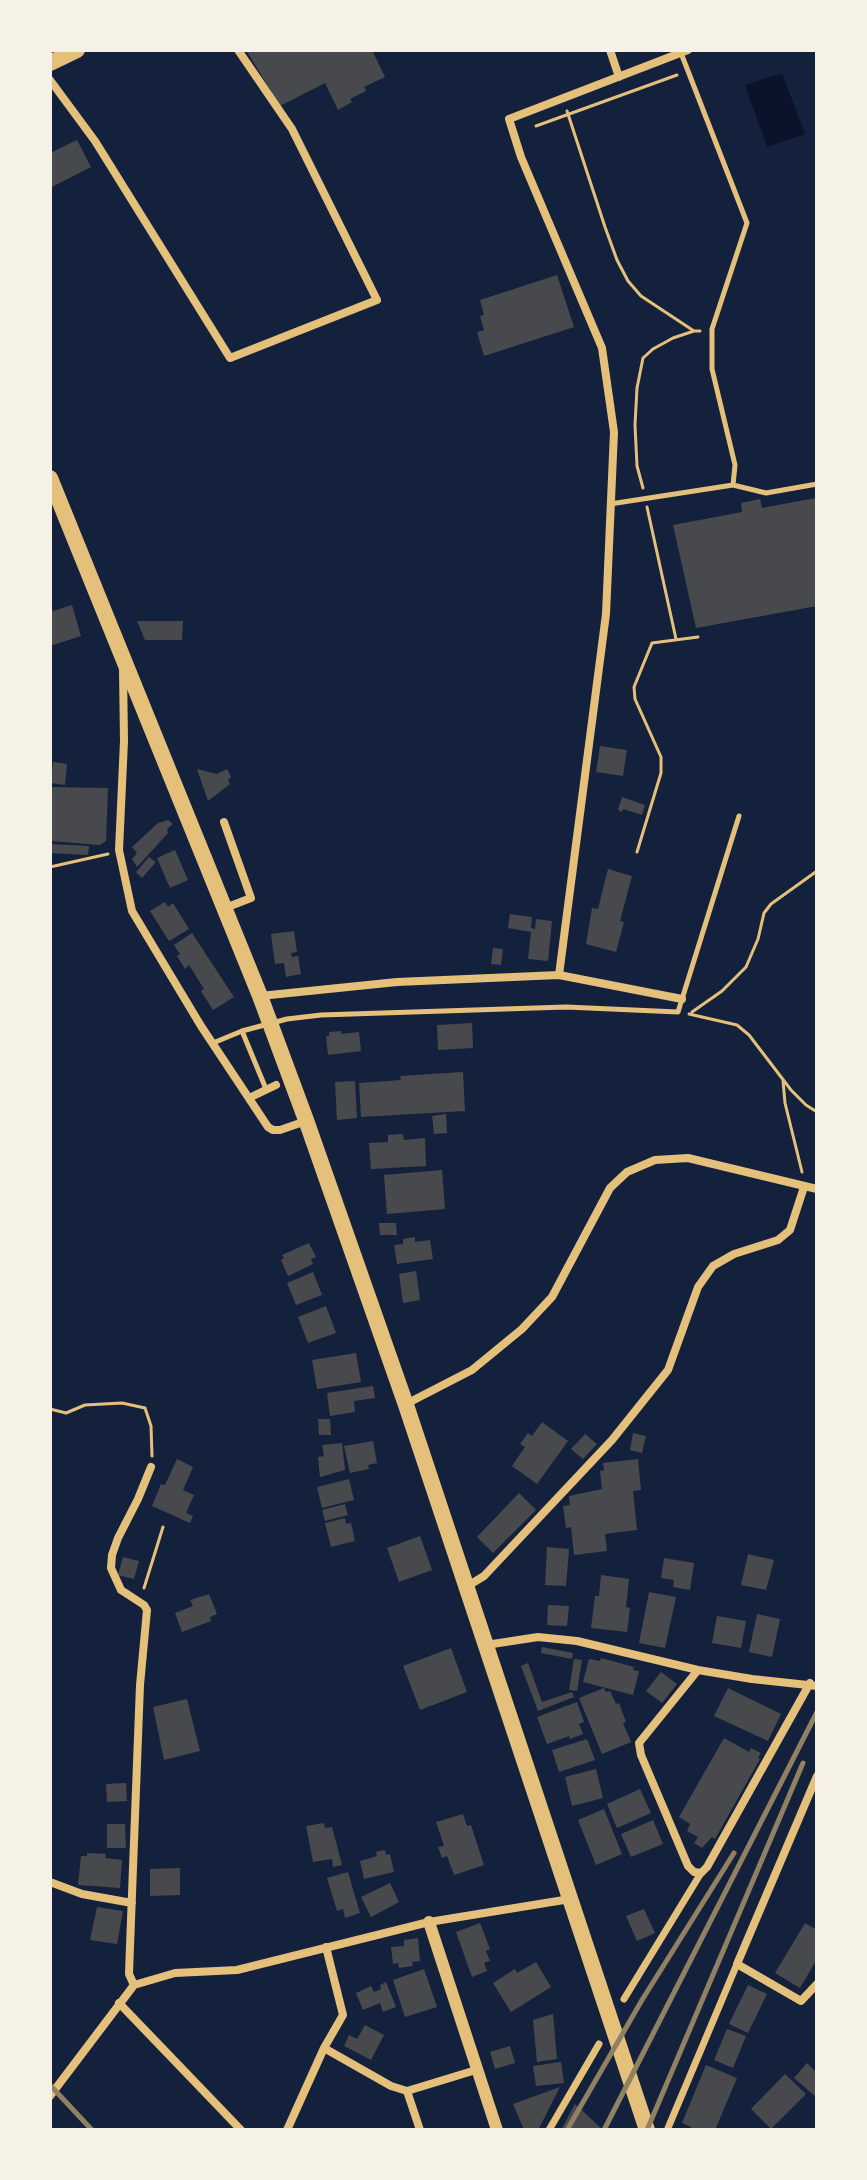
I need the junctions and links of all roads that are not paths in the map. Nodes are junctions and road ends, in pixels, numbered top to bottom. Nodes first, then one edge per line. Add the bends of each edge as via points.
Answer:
1 (77, 50) edge
2 (238, 50) edge
3 (610, 50) edge
4 (685, 51) edge
5 (50, 63) edge
6 (619, 77) junction
7 (50, 80) edge
8 (50, 478) edge
9 (817, 484) edge
10 (733, 485) junction
11 (610, 504) junction
12 (120, 649) junction
13 (739, 816) dead end
14 (224, 822) dead end
15 (225, 908) junction
16 (559, 975) junction
17 (260, 996) junction
18 (682, 999) junction
19 (242, 1031) junction
20 (213, 1043) junction
21 (276, 1085) dead end
22 (266, 1090) junction
23 (249, 1098) junction
24 (306, 1120) junction
25 (804, 1187) junction
26 (817, 1189) edge
27 (406, 1405) junction
28 (151, 1467) road end
29 (466, 1587) junction
30 (485, 1645) junction
31 (698, 1670) junction
32 (814, 1684) edge
33 (817, 1776) edge
34 (701, 1873) junction
35 (50, 1882) edge
36 (570, 1899) junction
37 (132, 1903) junction
38 (429, 1922) junction
39 (326, 1947) junction
40 (737, 1964) junction
41 (817, 1984) edge
42 (134, 1985) junction
43 (624, 1999) dead end
44 (119, 2003) junction
45 (599, 2044) dead end
46 (324, 2048) junction
47 (476, 2070) junction
48 (407, 2091) junction
49 (50, 2096) edge
50 (668, 2128) dead end
51 (241, 2130) edge
52 (287, 2130) edge
53 (420, 2130) edge
54 (497, 2130) edge
55 (549, 2130) edge
56 (647, 2130) edge

1 - 5 main road
2 - 7 street via 292,129 377,300 230,358 95,141
3 - 6 street
4 - 6 street
4 - 10 lane via 747,223 712,333 712,369 735,465
6 - 11 street via 509,119 602,348 614,432
8 - 12 main road
9 - 10 lane via 766,493
10 - 11 lane
11 - 16 street via 606,614
12 - 15 main road
12 - 20 street via 124,741 119,850 132,911
13 - 18 lane
14 - 15 street via 251,898
15 - 17 main road
16 - 17 street via 397,982
16 - 18 street
17 - 24 main road
18 - 19 lane via 678,1012 566,1007 321,1015
19 - 20 lane
19 - 22 lane
20 - 23 street
21 - 22 street
22 - 23 street
23 - 24 street via 273,1130
24 - 27 main road
25 - 26 street
25 - 27 street via 688,1158 655,1160 627,1172 610,1188 552,1297 522,1329 472,1370
25 - 29 street via 790,1230 713,1266 698,1287 668,1370 601,1451 484,1576
27 - 29 main road
28 - 37 street via 118,1538 111,1568 121,1590 147,1610
29 - 30 main road
30 - 31 street via 538,1637 577,1641
30 - 36 main road
31 - 32 street
31 - 34 street via 639,1743 688,1866
32 - 34 street
33 - 40 street
34 - 43 street
35 - 37 street
36 - 38 street
36 - 56 main road
37 - 42 street via 129,1974
38 - 39 street
38 - 47 street
39 - 42 street via 237,1970 175,1973
39 - 46 street via 343,2015
40 - 41 street via 801,2001
40 - 50 street
42 - 44 street
44 - 49 street
44 - 51 street
45 - 55 street
46 - 48 street
46 - 52 street
47 - 48 street
47 - 54 street
48 - 53 street

